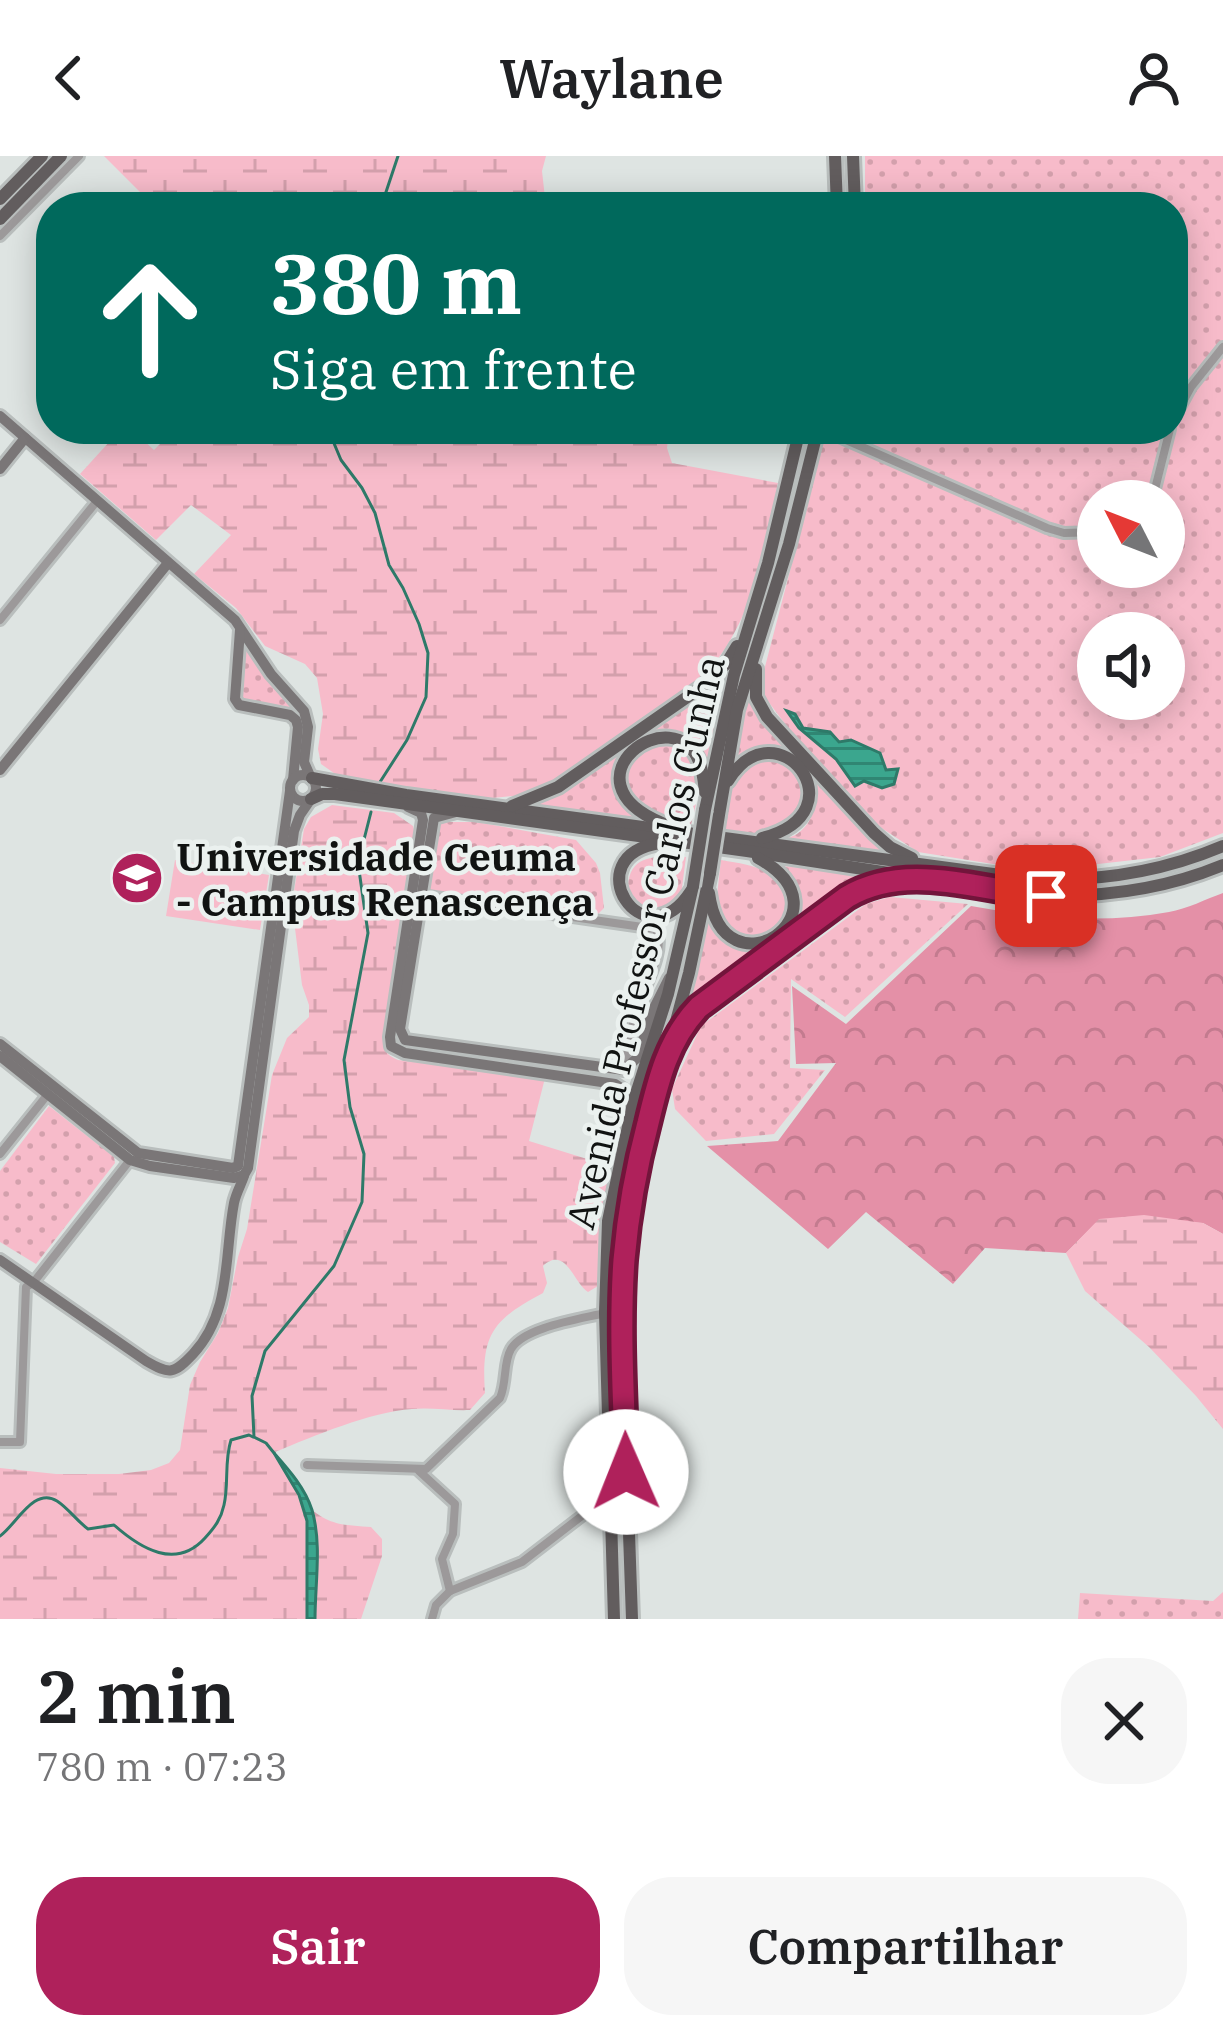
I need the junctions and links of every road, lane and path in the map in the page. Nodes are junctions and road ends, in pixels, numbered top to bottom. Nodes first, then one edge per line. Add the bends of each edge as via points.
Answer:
1 (41, 156) edge
2 (61, 156) edge
3 (79, 156) edge
4 (835, 156) edge
5 (853, 156) edge
6 (43, 192) edge
7 (836, 192) edge
8 (854, 192) edge
9 (0, 199) edge
10 (36, 200) edge
11 (0, 219) edge
12 (0, 236) edge
13 (1223, 347) edge
14 (1188, 393) edge
15 (0, 416) edge
16 (25, 438) junction
17 (796, 444) edge
18 (816, 444) edge
19 (854, 444) edge
20 (1166, 444) edge
21 (0, 469) edge
22 (1157, 480) edge
23 (98, 501) junction
24 (1077, 532) edge
25 (168, 563) junction
26 (769, 609) junction
27 (753, 613) junction
28 (0, 620) edge
29 (240, 626) junction
30 (0, 770) edge
31 (311, 778) junction
32 (291, 786) junction
33 (311, 799) junction
34 (400, 803) junction
35 (505, 807) junction
36 (712, 810) junction
37 (458, 812) junction
38 (682, 836) junction
39 (748, 846) junction
40 (1223, 846) edge
41 (1223, 865) edge
42 (938, 867) junction
43 (710, 877) junction
44 (923, 878) junction
45 (693, 886) junction
46 (421, 895) junction
47 (676, 964) junction
48 (0, 1044) edge
49 (642, 1046) junction
50 (0, 1056) edge
51 (666, 1056) junction
52 (492, 1060) junction
53 (645, 1063) junction
54 (624, 1070) junction
55 (48, 1094) junction
56 (633, 1103) junction
57 (0, 1154) edge
58 (130, 1160) junction
59 (244, 1166) junction
60 (0, 1260) edge
61 (33, 1282) junction
62 (604, 1313) junction
63 (0, 1442) edge
64 (307, 1465) dead end
65 (419, 1471) junction
66 (609, 1495) junction
67 (451, 1591) junction
68 (432, 1619) edge
69 (614, 1619) edge
70 (632, 1619) edge

1 - 9 main road
2 - 11 main road
3 - 6 street
4 - 7 main road
5 - 8 main road
10 - 12 street
13 - 14 street
15 - 16 main road
16 - 21 main road
16 - 23 main road
17 - 27 main road, Avenida Professor Carlos Cunha
18 - 26 main road, Avenida Professor Carlos Cunha
19 - 24 street via 1047,528
20 - 22 street
23 - 25 main road
23 - 28 street
25 - 29 main road
25 - 30 main road
26 - 36 main road, Avenida Professor Carlos Cunha
26 - 42 main road via 755,677 762,711 884,841
27 - 35 main road via 733,656 703,686 558,787
27 - 36 main road, Avenida Professor Carlos Cunha
29 - 31 main road via 302,706
29 - 32 main road via 235,699 296,720
31 - 32 main road
31 - 33 main road
31 - 35 main road
32 - 33 main road via 297,800
32 - 59 main road
33 - 34 main road
33 - 59 main road via 294,831
34 - 37 main road
34 - 52 main road via 423,820 390,1043 405,1053
35 - 38 main road
36 - 38 main road via 691,749 661,737 633,749 622,767 626,799
36 - 39 main road via 728,779 753,756 786,755 802,769 810,793 804,815
36 - 43 main road, Avenida Professor Carlos Cunha, bridge
36 - 45 main road, Avenida Professor Carlos Cunha, bridge
37 - 38 main road
37 - 46 main road via 434,818
38 - 39 main road
38 - 45 main road via 635,851 619,888 636,912 656,916 676,909
39 - 42 main road
39 - 43 main road via 791,886 793,915 780,934 753,945 728,936 713,916
39 - 44 main road
40 - 42 main road via 1146,871 1084,879
41 - 44 main road via 1145,888 1072,897
43 - 51 main road, Avenida Professor Carlos Cunha
44 - 51 main road via 885,880 847,897 699,1007
45 - 47 main road, Avenida Professor Carlos Cunha
46 - 52 main road via 401,1035
46 - 54 street via 654,927 660,938
47 - 49 main road
47 - 53 main road, Avenida Professor Carlos Cunha
48 - 59 main road via 137,1153
49 - 53 main road
49 - 54 main road
50 - 55 main road
51 - 70 main road, Avenida Professor Carlos Cunha via 624,1256
52 - 54 main road
52 - 56 main road via 615,1084
53 - 56 main road, Avenida Professor Carlos Cunha
55 - 57 street
55 - 58 main road
56 - 62 main road, Avenida Professor Carlos Cunha via 608,1221
58 - 59 main road via 234,1178
58 - 61 street
59 - 61 main road via 221,1307 176,1370 146,1361
60 - 61 main road
61 - 63 street via 25,1291 20,1442
62 - 65 street via 517,1342 500,1398
62 - 66 main road, Avenida Professor Carlos Cunha
64 - 65 street
65 - 67 street via 454,1504 442,1559
66 - 67 street via 522,1562
66 - 69 main road, Avenida Professor Carlos Cunha
67 - 68 street

